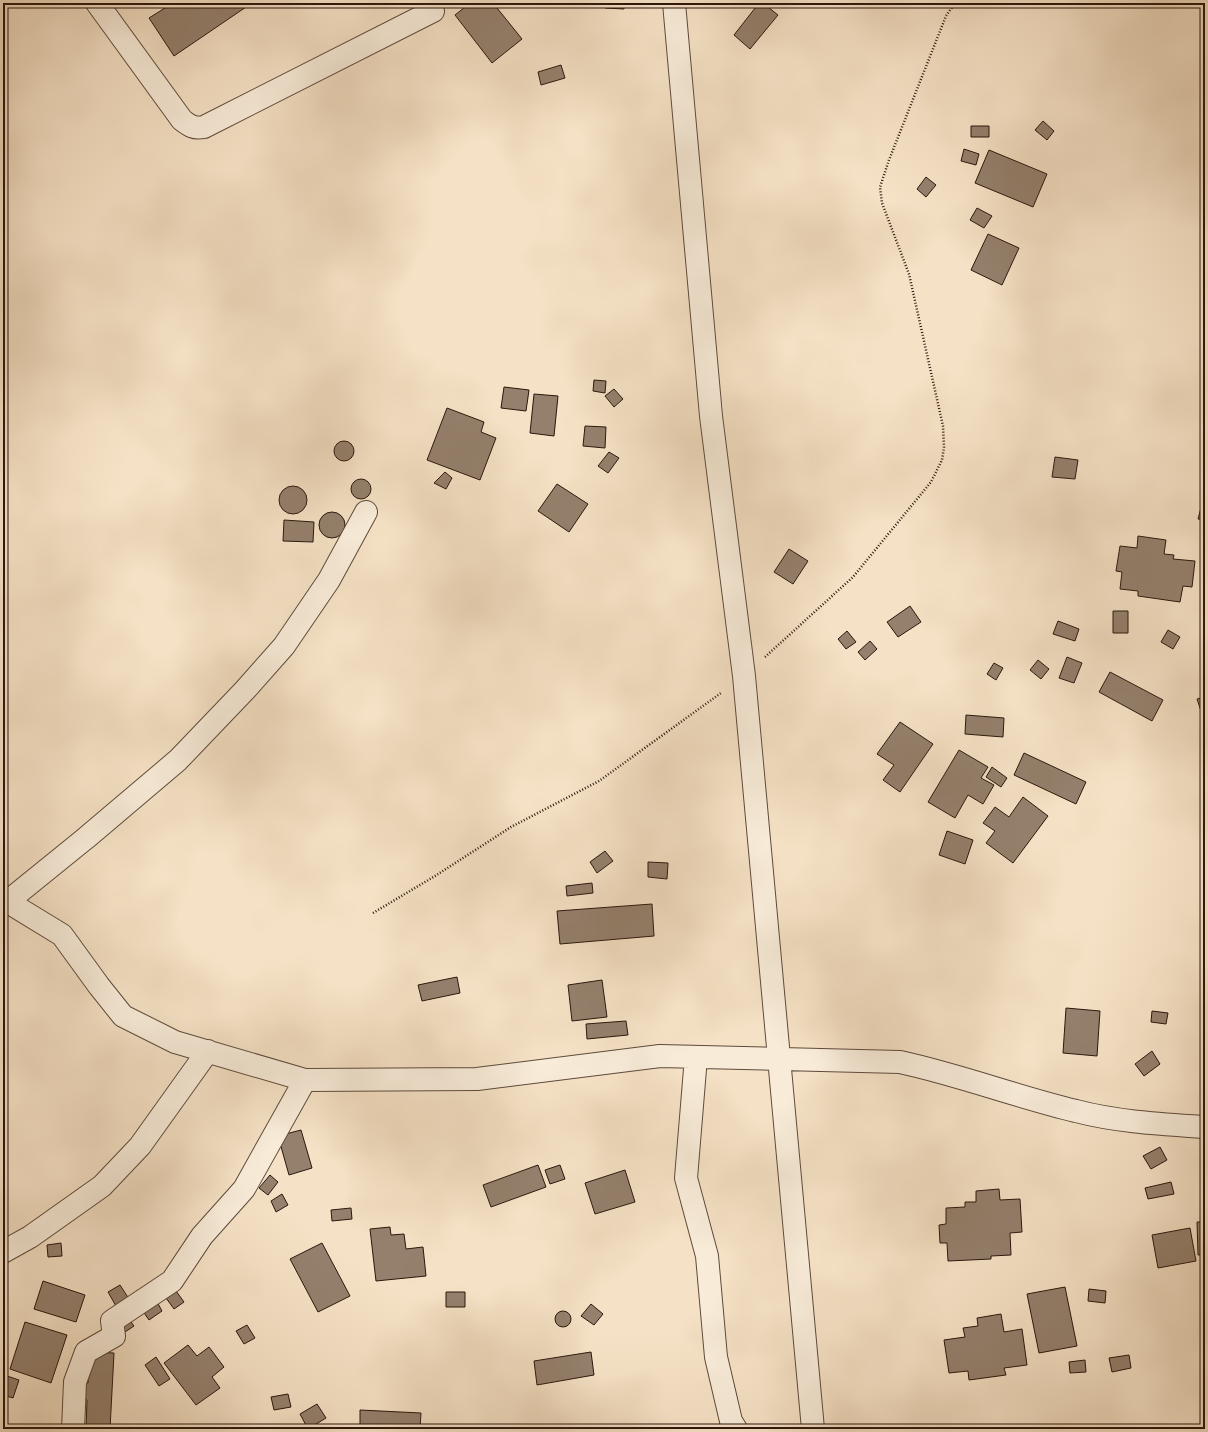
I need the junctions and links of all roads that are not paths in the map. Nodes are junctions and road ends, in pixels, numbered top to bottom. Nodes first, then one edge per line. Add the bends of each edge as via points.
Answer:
1 (97, 3) edge
2 (674, 3) edge
3 (433, 11) dead end
4 (366, 512) dead end
5 (5, 900) edge
6 (208, 1051) junction
7 (696, 1057) junction
8 (778, 1060) junction
9 (305, 1080) junction
10 (1205, 1127) edge
11 (3, 1252) edge
12 (74, 1429) edge
13 (736, 1429) edge
14 (813, 1429) edge

1 - 3 street via 182,120 197,128 204,127
2 - 8 street via 712,416 744,676
4 - 5 street via 329,580 284,646 245,690 178,760 86,838
5 - 6 street via 62,935 123,1016 175,1042
6 - 9 street
6 - 11 street via 140,1146 102,1186 30,1238
7 - 8 street
7 - 9 street via 660,1056 477,1079
7 - 13 street via 686,1178 707,1256 716,1357 731,1421
8 - 10 street via 900,1062 1076,1112 1112,1119
8 - 14 street
9 - 12 street via 244,1189 202,1236 172,1282 112,1321 114,1336 86,1352 75,1382

